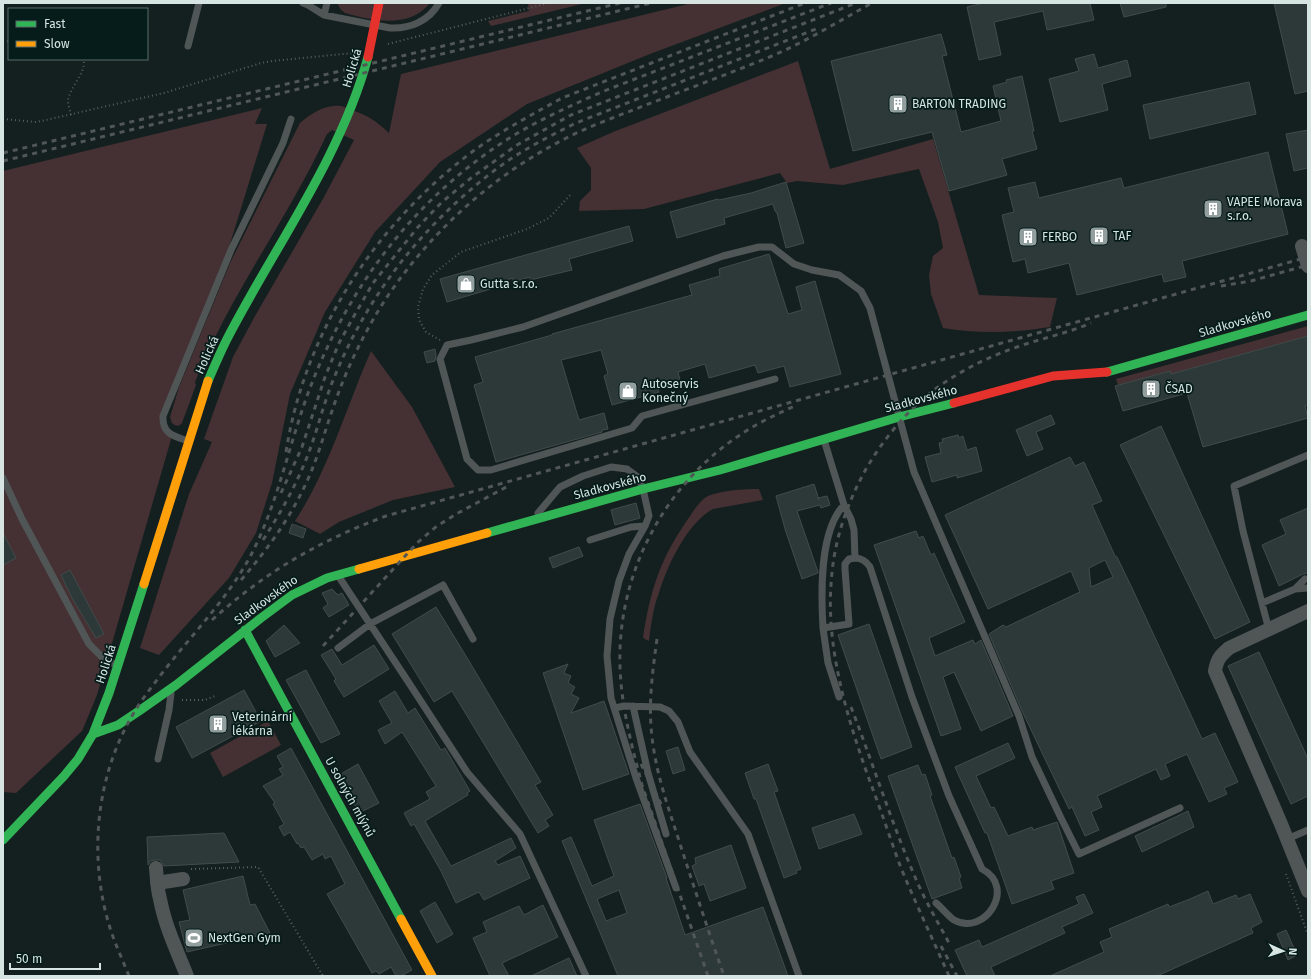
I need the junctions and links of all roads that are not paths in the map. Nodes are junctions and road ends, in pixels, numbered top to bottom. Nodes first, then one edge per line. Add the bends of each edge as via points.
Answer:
1 (199, 3) edge
2 (302, 3) edge
3 (327, 3) edge
4 (379, 3) edge
5 (439, 3) edge
6 (324, 15) junction
7 (188, 46) dead end
8 (291, 120) dead end
9 (1302, 246) dead end
10 (1308, 266) edge
11 (1308, 315) edge
12 (775, 379) dead end
13 (899, 417) junction
14 (824, 440) junction
15 (189, 441) junction
16 (1308, 455) edge
17 (3, 478) edge
18 (643, 489) junction
19 (844, 504) junction
20 (533, 520) junction
21 (645, 526) junction
22 (590, 540) dead end
23 (855, 558) junction
24 (338, 575) junction
25 (1305, 578) dead end
26 (1308, 588) edge
27 (1295, 589) junction
28 (1262, 603) junction
29 (1308, 611) edge
30 (370, 624) junction
31 (823, 628) junction
32 (245, 630) junction
33 (1269, 630) junction
34 (473, 639) dead end
35 (338, 648) dead end
36 (118, 666) junction
37 (171, 689) junction
38 (839, 697) dead end
39 (633, 706) junction
40 (615, 708) junction
41 (93, 734) junction
42 (158, 759) dead end
43 (1180, 808) dead end
44 (1308, 830) edge
45 (666, 834) dead end
46 (1287, 839) junction
47 (3, 840) edge
48 (156, 868) dead end
49 (185, 874) road end
50 (157, 883) junction
51 (676, 888) dead end
52 (1308, 891) edge
53 (936, 903) dead end
54 (187, 976) edge
55 (432, 976) edge
56 (586, 976) edge
57 (799, 976) edge

1 - 7 lane
2 - 6 lane
3 - 6 lane
4 - 15 street, Holická via 364,72 351,109 322,170 226,340 206,386
5 - 6 lane via 424,20 398,28
8 - 15 lane via 284,143 231,250 163,416 163,424 168,433
9 - 10 street
11 - 13 street, Sladkovského via 1104,373 1076,376 1059,374
12 - 13 lane via 642,416 632,428 491,470 478,470 467,459 440,359 447,345 523,327 723,256 759,246 772,247 794,264 839,275 861,291 870,308
13 - 14 street, Sladkovského
13 - 43 lane via 914,472 1019,716 1032,757 1080,854
14 - 18 street, Sladkovského
14 - 19 lane
15 - 36 street, Holická
16 - 28 lane via 1234,486
17 - 36 lane via 89,644 102,657
18 - 20 street, Sladkovského
18 - 20 lane via 638,477 627,469 611,467 560,487
18 - 21 lane via 648,516
19 - 23 lane via 854,530
19 - 31 lane via 834,518 826,549 822,583
20 - 24 street, Sladkovského
21 - 22 lane via 631,527
21 - 40 lane via 629,554 619,581 610,619 607,656 611,698
23 - 31 lane via 849,559 845,564 849,624
23 - 53 lane via 863,560 870,567 912,697 949,796 982,869 996,881 997,891 992,911 983,919 962,923 953,920
24 - 30 lane
24 - 32 street, Sladkovského via 309,584
25 - 27 lane
26 - 27 lane
27 - 28 lane
28 - 33 lane
29 - 33 street
30 - 34 lane via 443,585
30 - 35 lane
30 - 56 lane via 467,772 520,834
31 - 38 lane via 828,663
32 - 37 street, Sladkovského
32 - 55 street, U solných mlýnů
33 - 46 street via 1225,651 1215,671
36 - 41 street, Holická
37 - 41 street, Sladkovského via 118,726
37 - 42 lane
39 - 40 lane
39 - 45 lane via 648,773
39 - 57 lane via 660,707 669,711 678,722 690,752 748,834
40 - 51 lane via 636,778
41 - 47 street via 64,776
44 - 46 lane
46 - 52 street
48 - 50 street
49 - 50 street
50 - 54 street via 167,925

